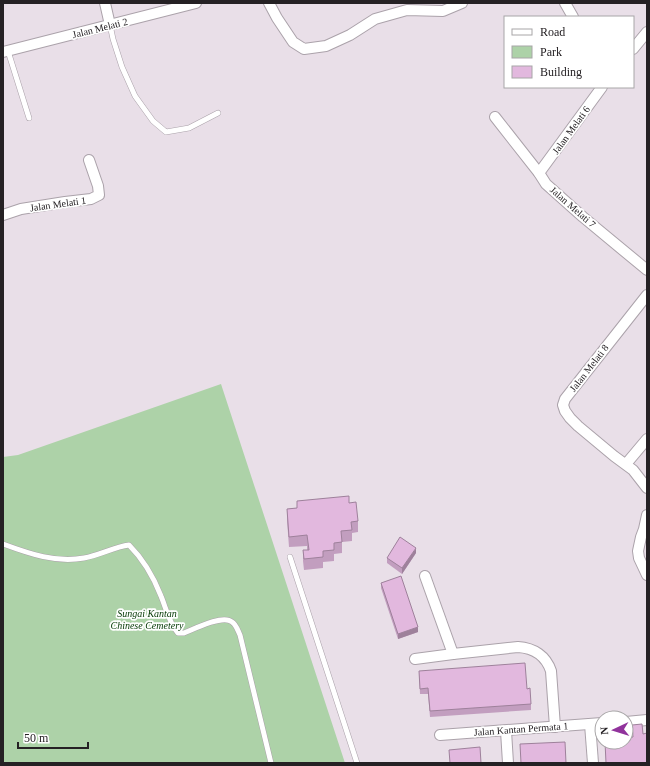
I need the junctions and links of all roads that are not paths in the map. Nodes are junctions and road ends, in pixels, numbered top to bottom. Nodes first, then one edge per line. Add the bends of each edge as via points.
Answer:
1 (105, 3) edge
2 (196, 3) edge
3 (269, 3) edge
4 (462, 3) edge
5 (565, 3) edge
6 (572, 16) edge
7 (110, 25) junction
8 (647, 32) edge
9 (634, 48) edge
10 (4, 51) edge
11 (601, 88) edge
12 (218, 113) dead end
13 (495, 117) dead end
14 (29, 118) dead end
15 (89, 160) dead end
16 (539, 173) junction
17 (3, 215) edge
18 (647, 270) edge
19 (647, 295) edge
20 (647, 439) edge
21 (626, 464) junction
22 (647, 488) edge
23 (647, 516) edge
24 (3, 544) edge
25 (290, 557) dead end
26 (647, 575) edge
27 (425, 576) dead end
28 (453, 654) junction
29 (415, 659) dead end
30 (647, 720) edge
31 (634, 721) edge
32 (590, 724) junction
33 (594, 724) edge
34 (555, 727) junction
35 (506, 731) junction
36 (440, 736) dead end
37 (271, 763) edge
38 (357, 763) edge
39 (508, 763) edge
40 (593, 763) edge

1 - 7 street
2 - 7 street, Jalan Melati 2
3 - 4 street via 292,42 304,49 326,46 375,19 407,10 442,11
5 - 6 street
7 - 10 street, Jalan Melati 2
7 - 12 lane via 122,67 135,96 153,121 166,132 189,128
8 - 9 street
10 - 14 lane
11 - 16 street, Jalan Melati 6
13 - 16 street, Jalan Melati 7
15 - 17 street, Jalan Melati 1 via 99,195 91,199 21,209
16 - 18 street, Jalan Melati 7 via 546,184
19 - 21 street, Jalan Melati 8 via 565,398 563,405 578,426
20 - 21 street
21 - 22 street
23 - 26 street via 638,551
24 - 37 lane via 32,554 58,559 86,558 129,545 147,568 178,633 218,620 233,622 240,635
25 - 38 lane
27 - 28 street
28 - 29 street
28 - 34 street via 518,647 536,651 544,658 551,671
30 - 31 street
32 - 33 street, Jalan Kantan Permata 1
32 - 34 street, Jalan Kantan Permata 1
32 - 40 street
34 - 35 street, Jalan Kantan Permata 1
35 - 36 street, Jalan Kantan Permata 1
35 - 39 street

